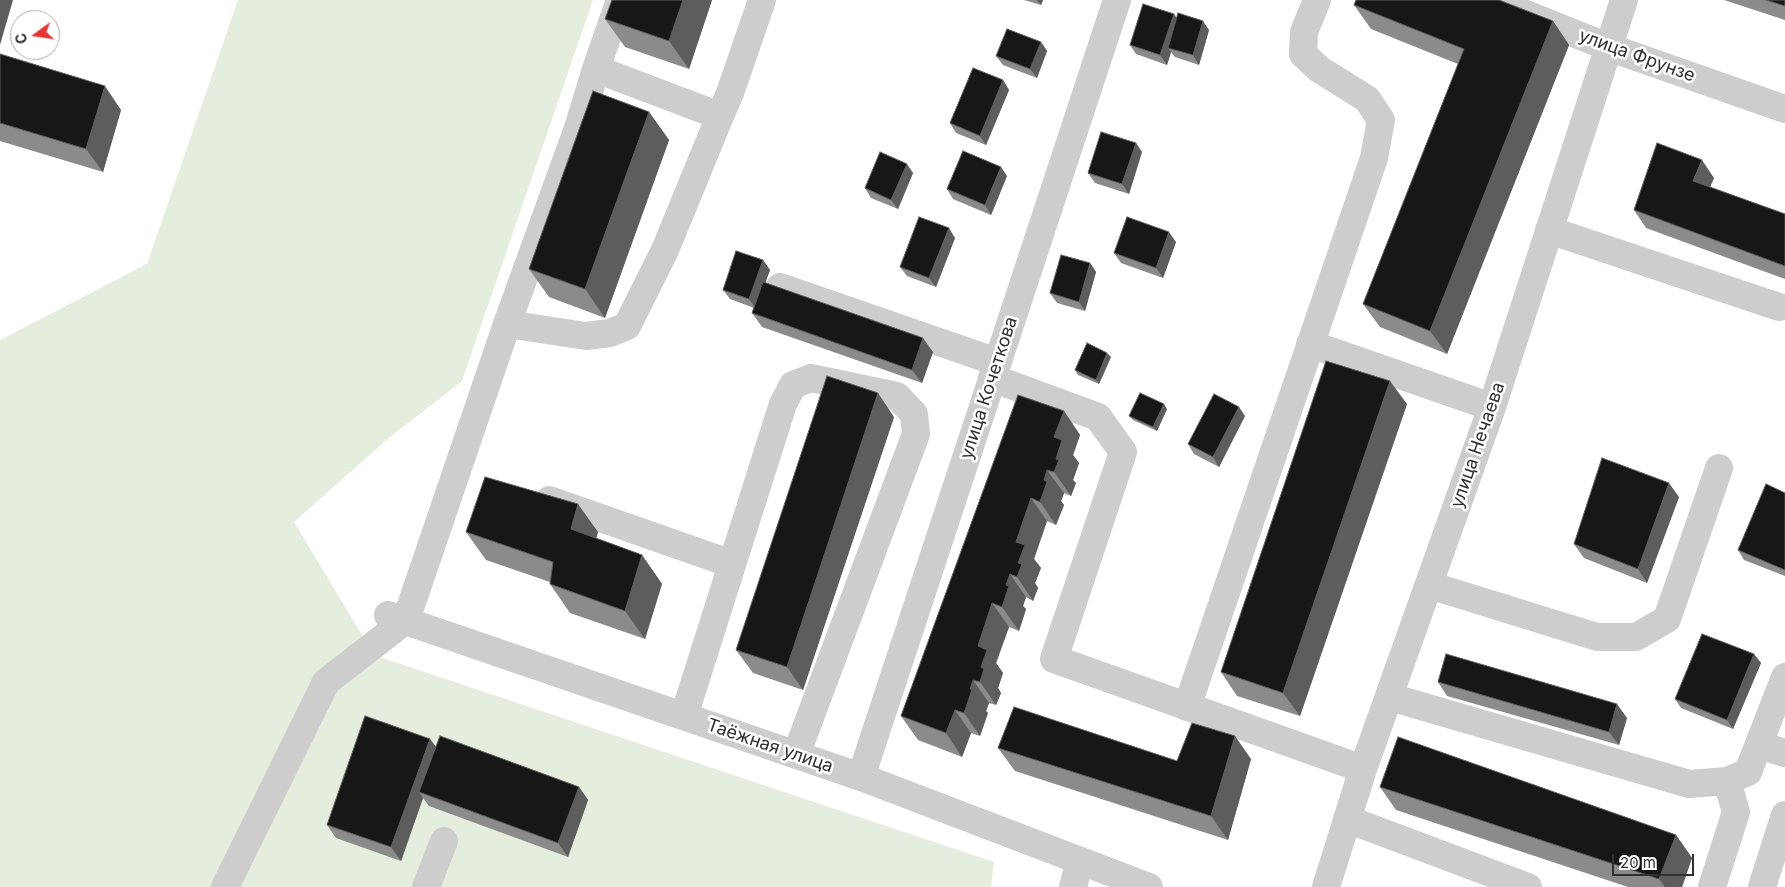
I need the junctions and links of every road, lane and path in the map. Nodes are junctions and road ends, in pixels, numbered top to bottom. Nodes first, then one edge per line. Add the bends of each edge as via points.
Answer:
1 (620, 0) edge
2 (762, 0) edge
3 (1117, 0) edge
4 (1317, 0) edge
5 (1491, 0) edge
6 (1624, 0) edge
7 (1608, 47) junction
8 (596, 69) junction
9 (1785, 109) edge
10 (720, 116) junction
11 (1549, 230) junction
12 (780, 287) edge
13 (1779, 307) dead end
14 (507, 324) junction
15 (1310, 344) junction
16 (995, 370) junction
17 (1492, 408) junction
18 (1719, 468) dead end
19 (525, 491) edge
20 (732, 564) junction
21 (1429, 585) junction
22 (397, 617) junction
23 (1785, 677) edge
24 (1390, 696) junction
25 (1188, 706) junction
26 (684, 716) junction
27 (1758, 746) junction
28 (1785, 753) edge
29 (796, 755) junction
30 (1363, 769) junction
31 (861, 777) junction
32 (1727, 781) junction
33 (1785, 815) edge
34 (1347, 819) junction
35 (444, 841) dead end
36 (1080, 860) junction
37 (225, 887) edge
38 (426, 887) edge
39 (1073, 887) edge
40 (1150, 887) edge
41 (1326, 887) edge
42 (1528, 887) edge
43 (1712, 887) edge
44 (1762, 887) edge

1 - 8 street
2 - 10 street
3 - 16 street, улица Кочеткова
4 - 15 street via 1304,32 1303,54 1319,69 1367,99 1381,120 1374,158
5 - 7 street, улица Фрунзе
6 - 7 street, улица Нечаева
7 - 9 street, улица Фрунзе
7 - 11 street, улица Нечаева
8 - 10 street
8 - 14 street
10 - 14 street via 665,250 627,326 610,334 586,336
11 - 13 street
11 - 17 street, улица Нечаева
12 - 16 street
14 - 22 street
15 - 17 street
15 - 25 street
16 - 25 street via 1098,417 1123,452 1054,659
16 - 31 street, улица Кочеткова
17 - 21 street, улица Нечаева
18 - 21 street via 1667,619 1636,637 1597,637
19 - 20 street
20 - 26 street
20 - 29 street via 792,385 812,378 897,396 914,414 916,434
21 - 24 street, улица Нечаева
22 - 26 street, Таёжная улица
22 - 37 street via 326,682
23 - 27 street
24 - 30 street, улица Нечаева
24 - 32 street via 1688,784
25 - 30 street
26 - 29 street, Таёжная улица
27 - 28 street
27 - 32 street via 1748,772
29 - 31 street, Таёжная улица
30 - 34 street, улица Нечаева
31 - 36 street, Таёжная улица
32 - 43 street via 1736,812
33 - 44 street
34 - 41 street, улица Нечаева
34 - 42 street
35 - 38 street
36 - 39 street
36 - 40 street, Таёжная улица

